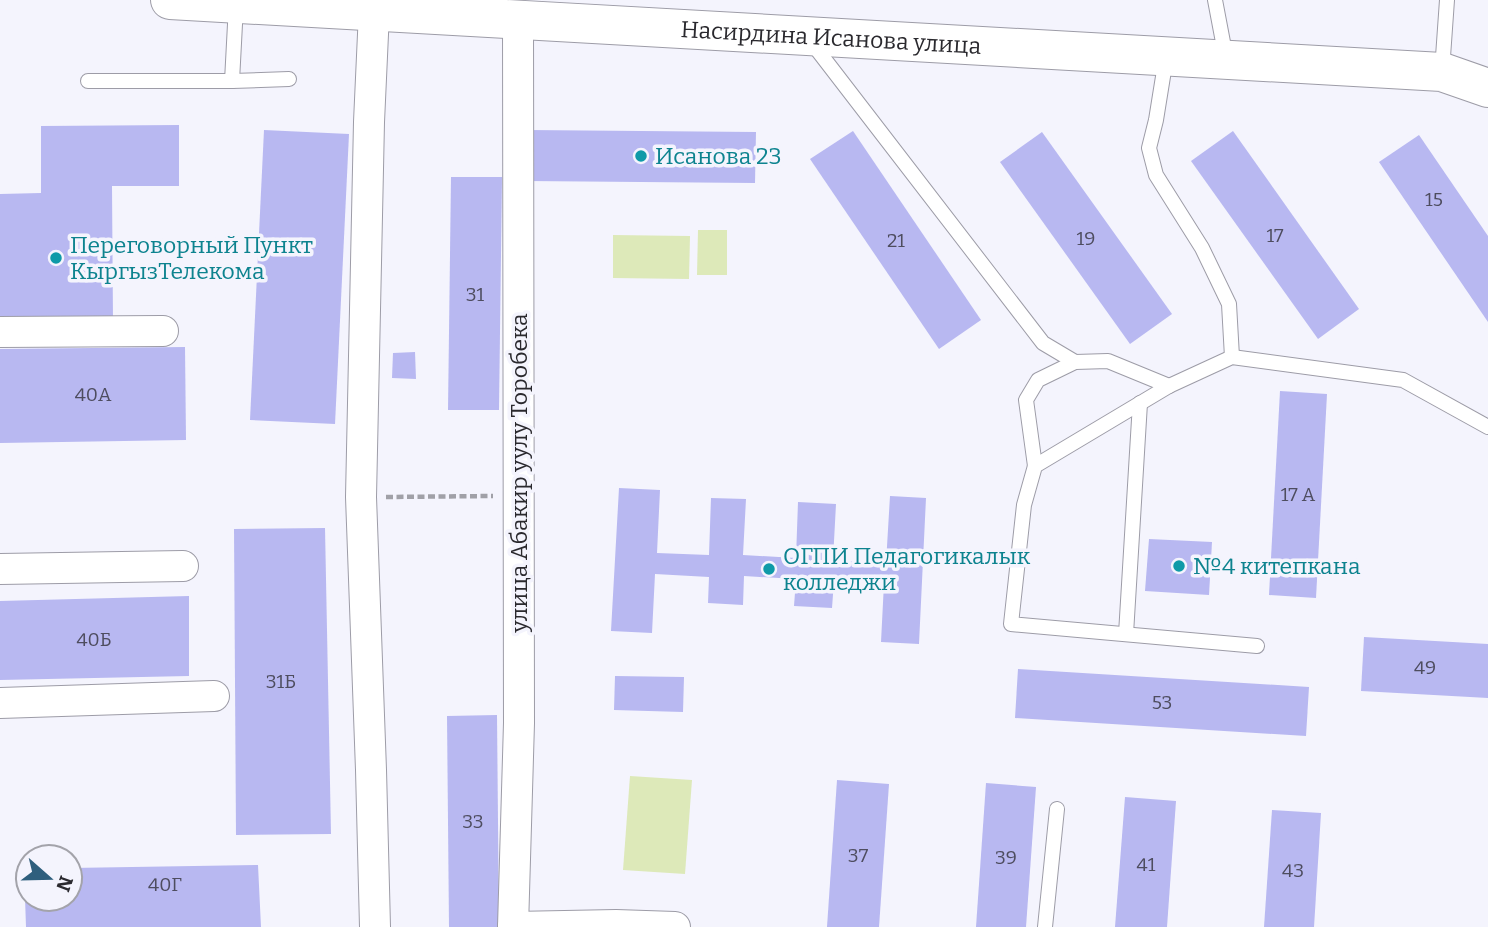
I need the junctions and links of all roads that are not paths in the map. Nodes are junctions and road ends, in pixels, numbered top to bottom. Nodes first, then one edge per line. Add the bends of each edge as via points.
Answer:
1 (170, 0) edge
2 (1215, 0) edge
3 (1447, 0) edge
4 (287, 3) edge
5 (236, 4) junction
6 (374, 12) junction
7 (518, 20) junction
8 (807, 36) junction
9 (1166, 57) junction
10 (1226, 60) junction
11 (1442, 72) junction
12 (289, 79) dead end
13 (88, 81) dead end
14 (232, 81) junction
15 (1488, 88) edge
16 (163, 331) dead end
17 (0, 332) edge
18 (1232, 357) junction
19 (1075, 362) junction
20 (1169, 386) junction
21 (1140, 403) junction
22 (1488, 427) edge
23 (1035, 466) junction
24 (183, 566) dead end
25 (0, 569) edge
26 (1126, 634) junction
27 (1257, 646) dead end
28 (214, 696) dead end
29 (0, 703) edge
30 (1057, 809) dead end
31 (374, 927) edge
32 (513, 927) edge
33 (675, 927) edge
34 (1045, 927) edge

1 - 5 main road, Насирдина Исанова улица
2 - 10 lane
3 - 11 lane
4 - 5 main road, Насирдина Исанова улица
4 - 6 main road, Насирдина Исанова улица
5 - 14 lane
6 - 7 main road, Насирдина Исанова улица
6 - 31 street via 361,497
7 - 8 main road, Насирдина Исанова улица
7 - 32 street, улица Абакир уулу Торобека via 519,723
8 - 9 main road, Насирдина Исанова улица
8 - 19 lane via 1043,343
9 - 10 main road, Насирдина Исанова улица
9 - 18 lane via 1149,148 1156,174 1202,248 1229,304
10 - 11 main road, Насирдина Исанова улица
11 - 15 main road, Насирдина Исанова улица
12 - 14 lane
13 - 14 lane
16 - 17 street
18 - 20 lane
18 - 22 lane via 1403,380
19 - 20 lane via 1108,361
19 - 23 lane via 1038,380 1026,400
20 - 21 lane
21 - 23 lane
21 - 26 lane
23 - 26 lane via 1024,505 1011,624
24 - 25 street
26 - 27 lane
28 - 29 street
30 - 34 lane
32 - 33 street, улица Абакир уулу Торобека

